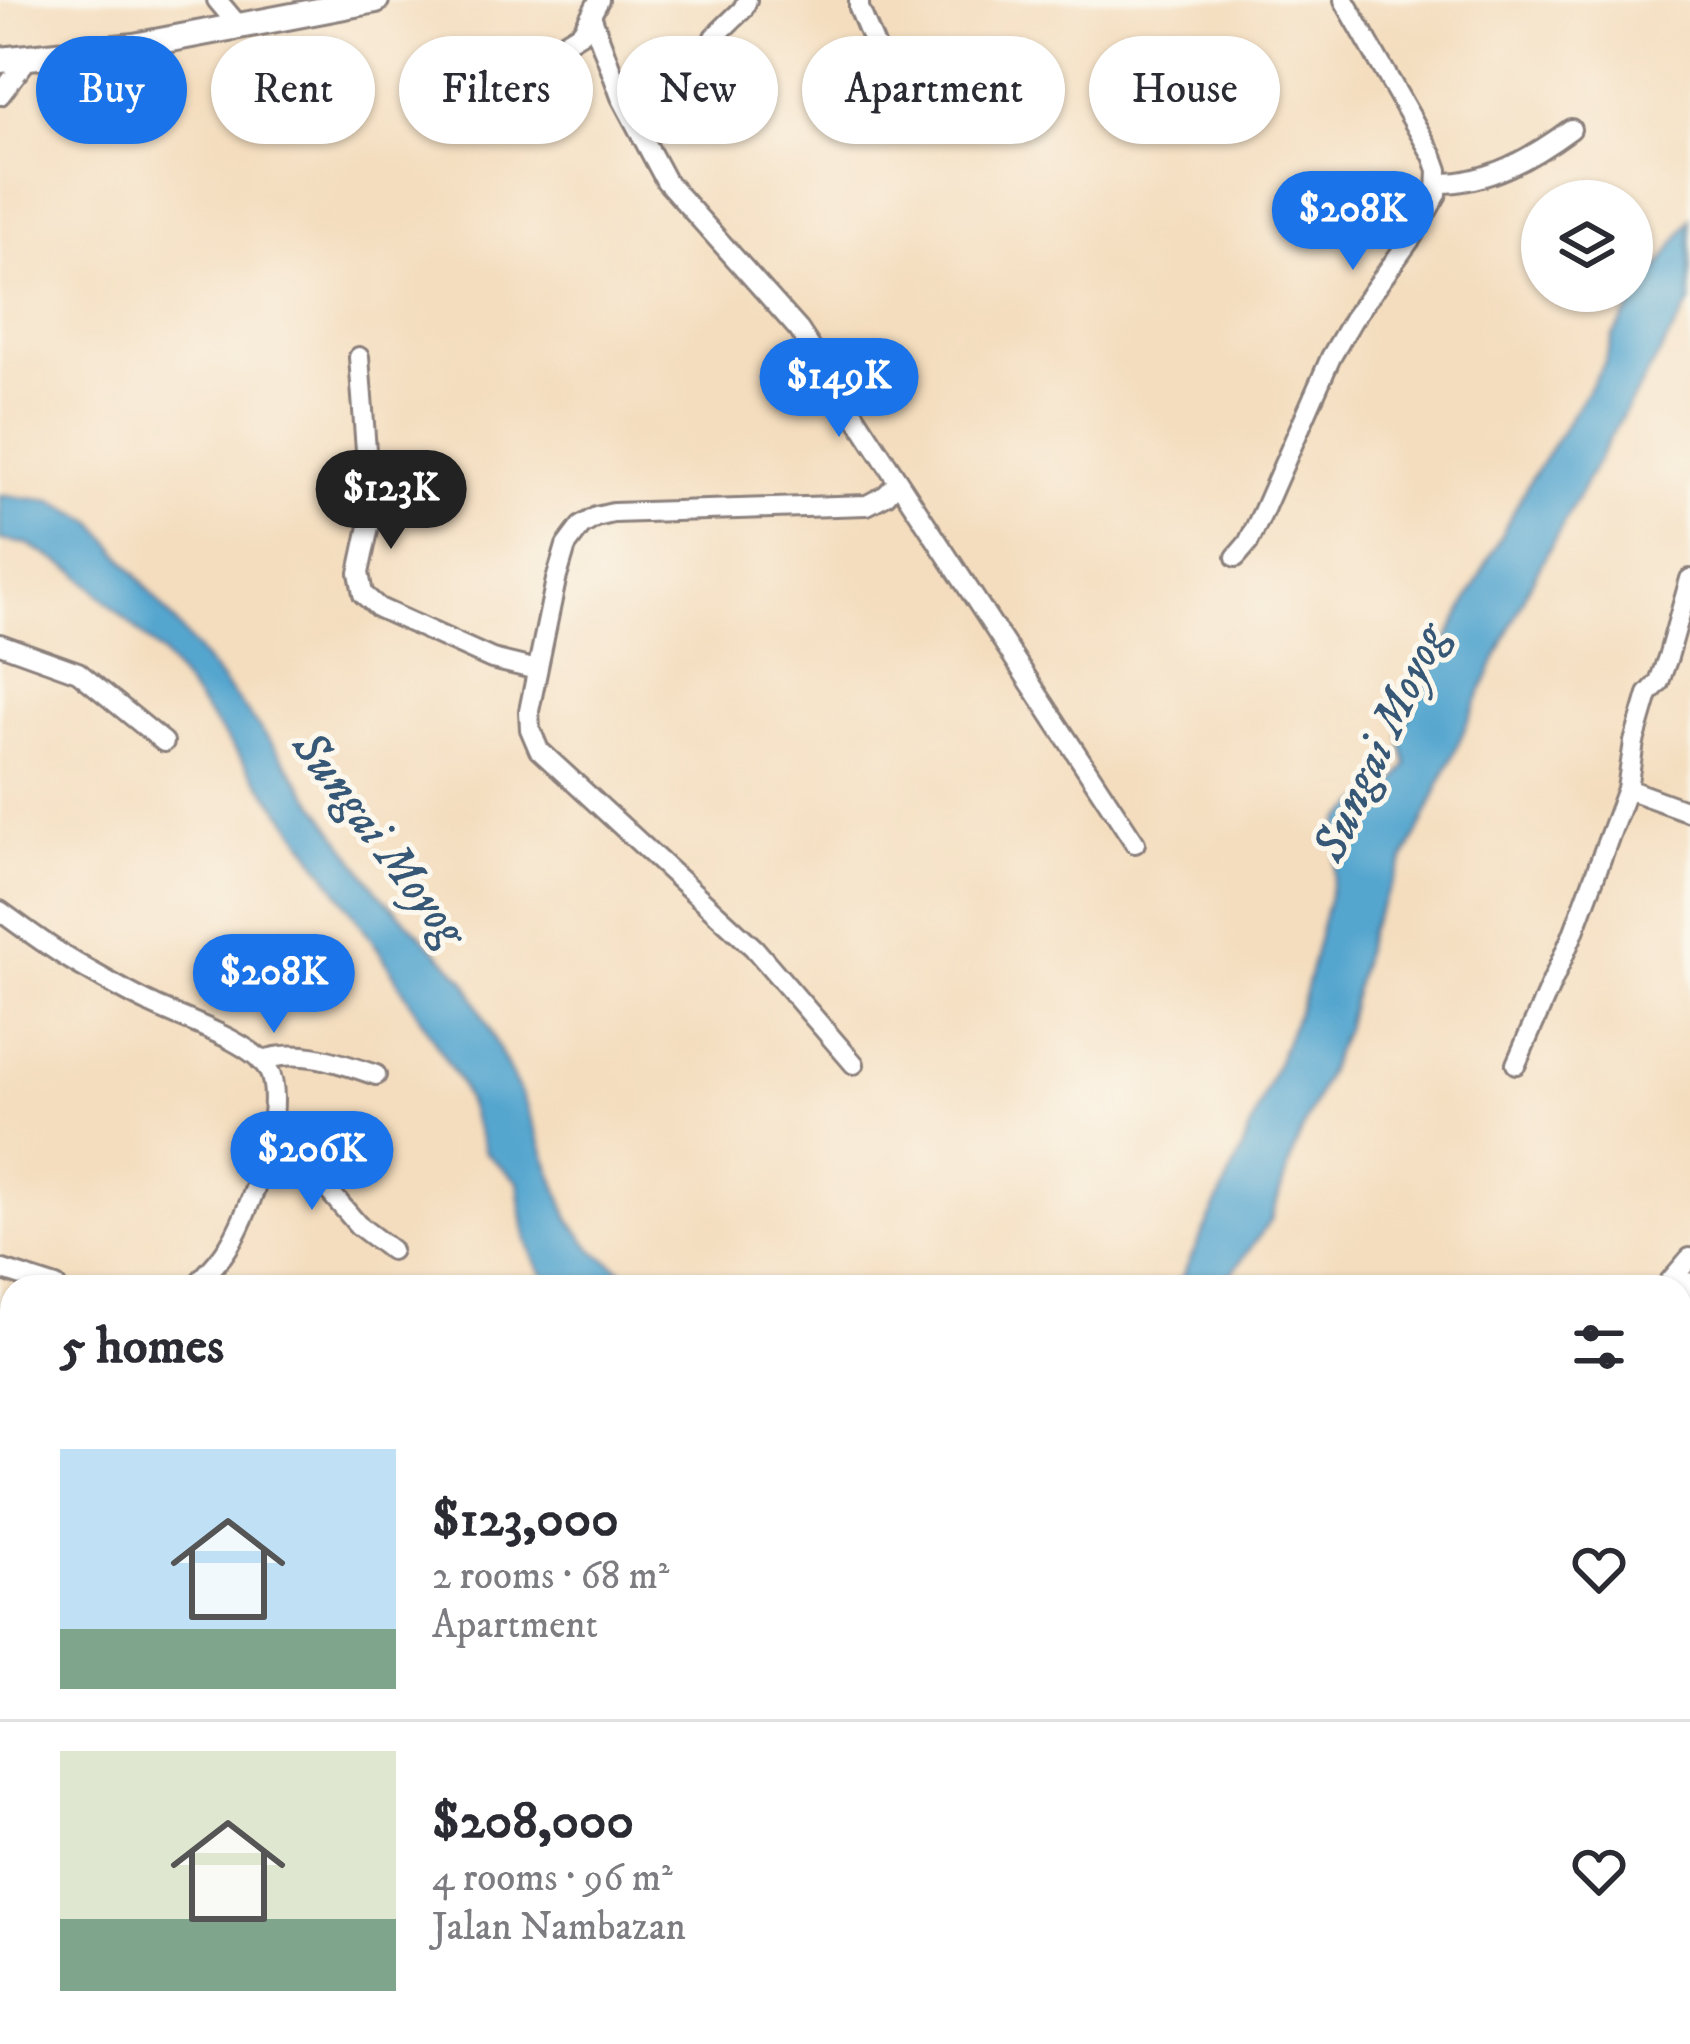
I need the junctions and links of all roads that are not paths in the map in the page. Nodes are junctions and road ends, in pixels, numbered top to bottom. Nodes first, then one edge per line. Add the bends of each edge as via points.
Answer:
1 (217, 0) edge
2 (376, 0) edge
3 (747, 0) edge
4 (859, 0) edge
5 (1344, 0) edge
6 (595, 9) edge
7 (238, 25) junction
8 (575, 36) edge
9 (716, 36) edge
10 (871, 36) edge
11 (29, 57) junction
12 (0, 60) edge
13 (0, 95) edge
14 (1571, 130) dead end
15 (1438, 183) junction
16 (359, 357) dead end
17 (898, 482) junction
18 (1236, 556) dead end
19 (1690, 579) edge
20 (0, 644) edge
21 (537, 670) junction
22 (164, 742) dead end
23 (1627, 789) junction
24 (1690, 812) edge
25 (1136, 843) dead end
26 (0, 911) edge
27 (261, 1061) junction
28 (854, 1064) dead end
29 (1516, 1064) dead end
30 (376, 1076) dead end
31 (270, 1133) junction
32 (391, 1250) dead end
33 (205, 1275) edge

1 - 7 street
2 - 7 street
3 - 9 street
4 - 10 street
5 - 15 street via 1432,156
6 - 8 street
6 - 17 street via 620,97 666,181 799,330
7 - 11 street
11 - 12 street
11 - 13 street
14 - 15 street via 1504,168
15 - 18 street via 1331,358
16 - 21 street via 371,517 358,573 363,594 492,659
17 - 21 street via 868,505 596,518 566,545
17 - 25 street
19 - 23 street via 1659,682 1648,694
20 - 22 street via 78,672
21 - 28 street via 530,729 539,751 754,948
23 - 24 street
23 - 29 street
26 - 27 street via 73,961
27 - 30 street via 330,1060
27 - 31 street via 276,1090
31 - 32 street
31 - 33 street via 248,1210

